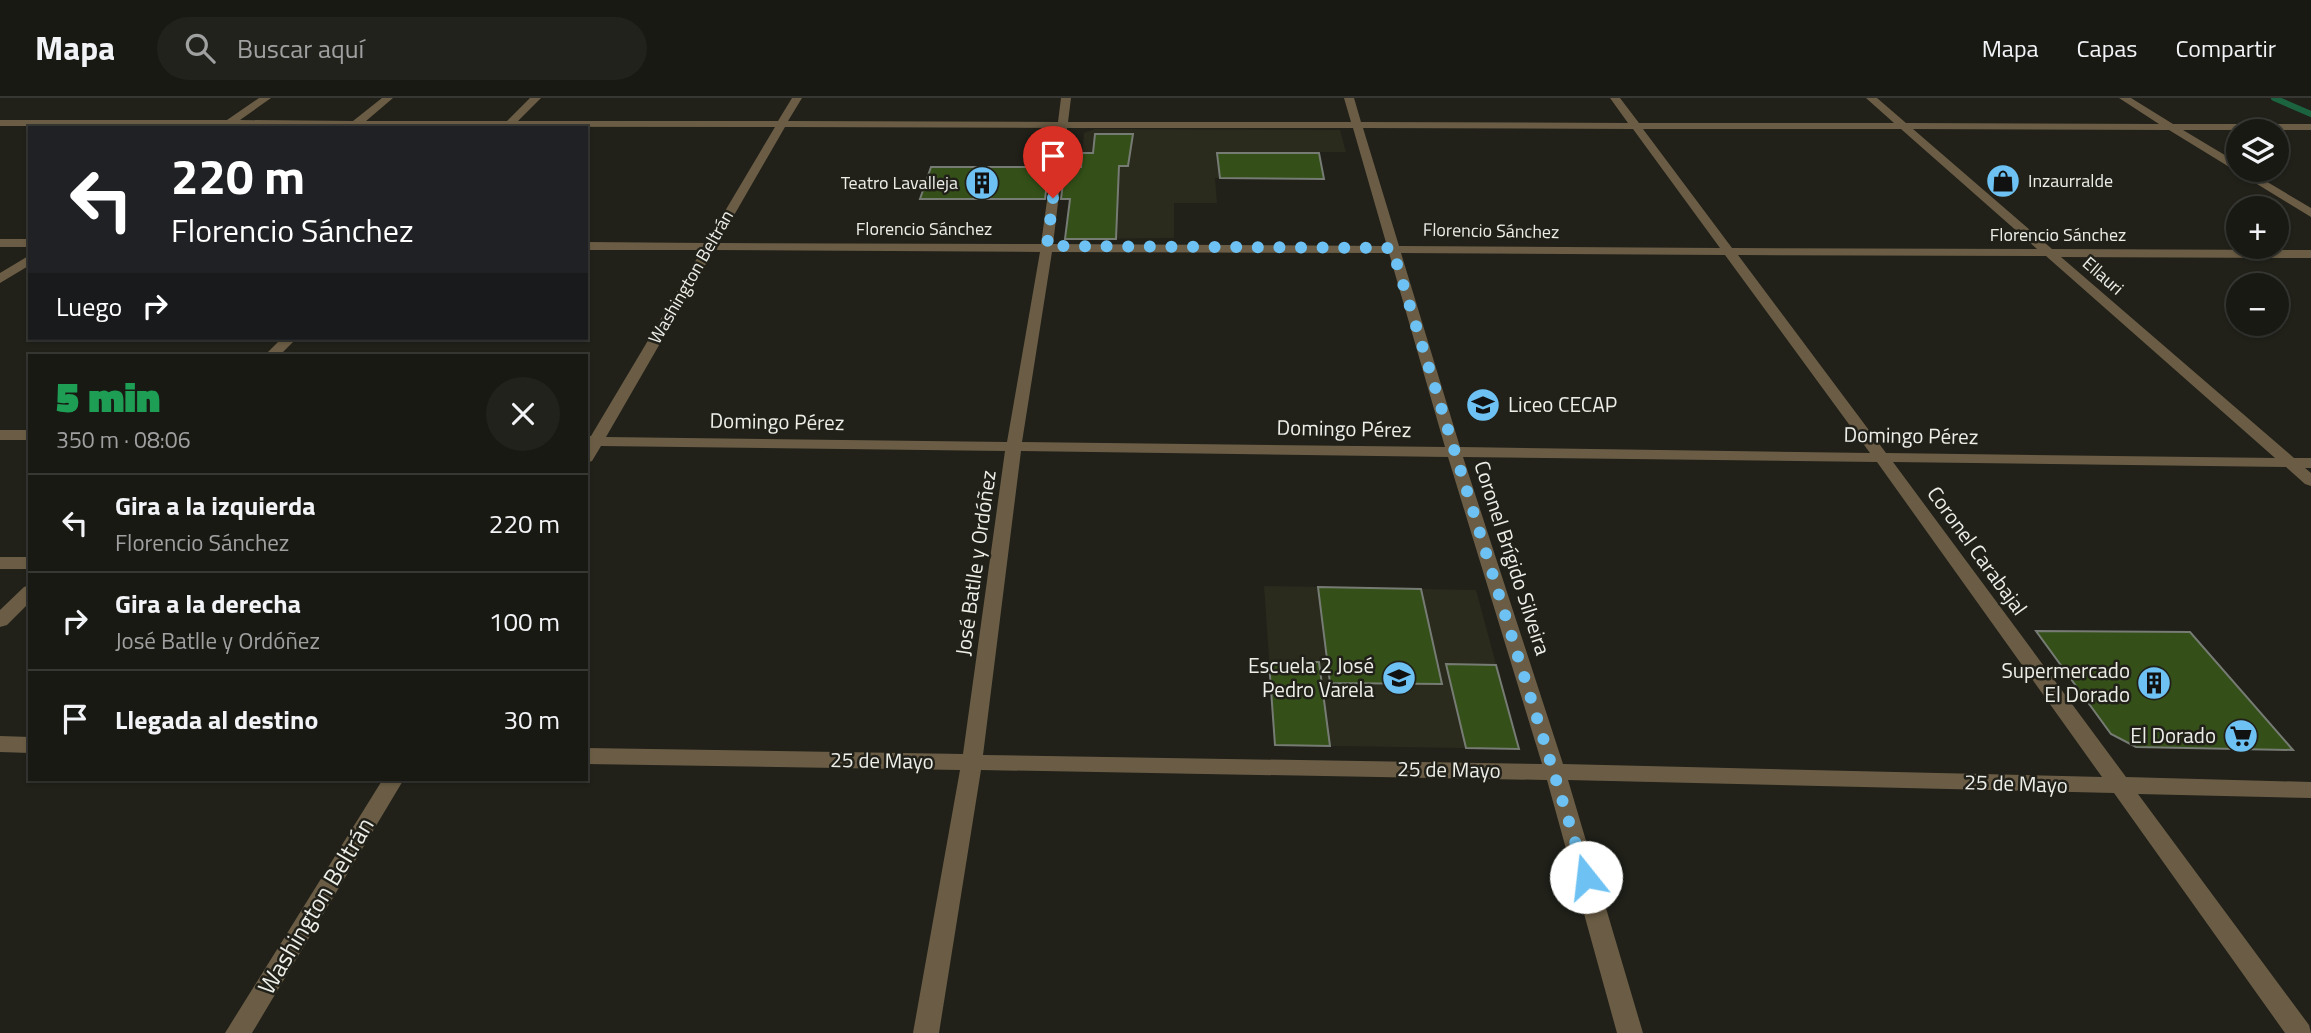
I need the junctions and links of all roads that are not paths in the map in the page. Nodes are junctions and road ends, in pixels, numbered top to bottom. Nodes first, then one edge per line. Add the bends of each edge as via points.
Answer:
1 (266, 98) edge
2 (388, 98) edge
3 (536, 98) edge
4 (797, 98) edge
5 (1066, 98) edge
6 (1349, 98) edge
7 (1615, 98) edge
8 (1871, 98) edge
9 (2124, 98) edge
10 (0, 122) edge
11 (356, 123) junction
12 (781, 124) junction
13 (226, 125) edge
14 (1061, 125) junction
15 (1356, 125) junction
16 (508, 126) edge
17 (1636, 126) junction
18 (1904, 126) junction
19 (2170, 127) junction
20 (2311, 127) edge
21 (2226, 161) edge
22 (2260, 182) edge
23 (2311, 213) edge
24 (0, 243) edge
25 (28, 243) edge
26 (588, 246) edge
27 (708, 246) junction
28 (1047, 246) junction
29 (1392, 248) junction
30 (1728, 251) junction
31 (2049, 252) junction
32 (2311, 254) edge
33 (28, 260) edge
34 (0, 279) edge
35 (288, 340) edge
36 (273, 354) edge
37 (0, 435) edge
38 (28, 435) edge
39 (591, 441) edge
40 (1014, 445) junction
41 (1454, 452) junction
42 (1881, 457) junction
43 (2290, 463) junction
44 (2311, 463) edge
45 (2311, 481) edge
46 (0, 563) edge
47 (28, 563) edge
48 (28, 593) edge
49 (0, 621) edge
50 (0, 744) edge
51 (28, 745) edge
52 (588, 756) edge
53 (972, 762) junction
54 (1556, 772) junction
55 (393, 781) edge
56 (2120, 787) junction
57 (2311, 790) edge
58 (238, 1033) edge
59 (926, 1033) edge
60 (1630, 1033) edge
61 (2300, 1033) edge

1 - 13 street
2 - 11 street
3 - 16 street
4 - 12 street, Washington Beltrán
5 - 14 street, José Batlle y Ordóñez
6 - 15 street, Coronel Brígido Silveira
7 - 17 street, Coronel Carabajal
8 - 18 street, Ellauri
9 - 19 street
10 - 13 street
11 - 13 street
11 - 16 street
12 - 14 street
12 - 16 street
12 - 27 street, Washington Beltrán
14 - 15 street
14 - 28 street, José Batlle y Ordóñez
15 - 17 street
15 - 29 street, Coronel Brígido Silveira
17 - 18 street
17 - 30 street, Coronel Carabajal
18 - 19 street
18 - 31 street, Ellauri
19 - 20 street
19 - 21 street
22 - 23 street
24 - 25 street
26 - 27 street, Florencio Sánchez
27 - 28 street, Florencio Sánchez
27 - 39 street, Washington Beltrán
28 - 29 street, Florencio Sánchez
28 - 40 street, José Batlle y Ordóñez
29 - 30 street, Florencio Sánchez
29 - 41 street, Coronel Brígido Silveira
30 - 31 street, Florencio Sánchez
30 - 42 street, Coronel Carabajal
31 - 32 street, Florencio Sánchez
31 - 43 street, Ellauri
33 - 34 street
35 - 36 street
37 - 38 street
39 - 40 street, Domingo Pérez
40 - 41 street, Domingo Pérez
40 - 53 street, José Batlle y Ordóñez
41 - 42 street, Domingo Pérez
41 - 54 street, Coronel Brígido Silveira
42 - 43 street, Domingo Pérez
42 - 56 street, Coronel Carabajal
43 - 44 street, Domingo Pérez
43 - 45 street, Ellauri
46 - 47 street
48 - 49 street
50 - 51 street
52 - 53 street, 25 de Mayo
53 - 54 street, 25 de Mayo
53 - 59 street, José Batlle y Ordóñez
54 - 56 street, 25 de Mayo
54 - 60 street, Coronel Brígido Silveira
55 - 58 street, Washington Beltrán
56 - 57 street, 25 de Mayo
56 - 61 street, Coronel Carabajal

